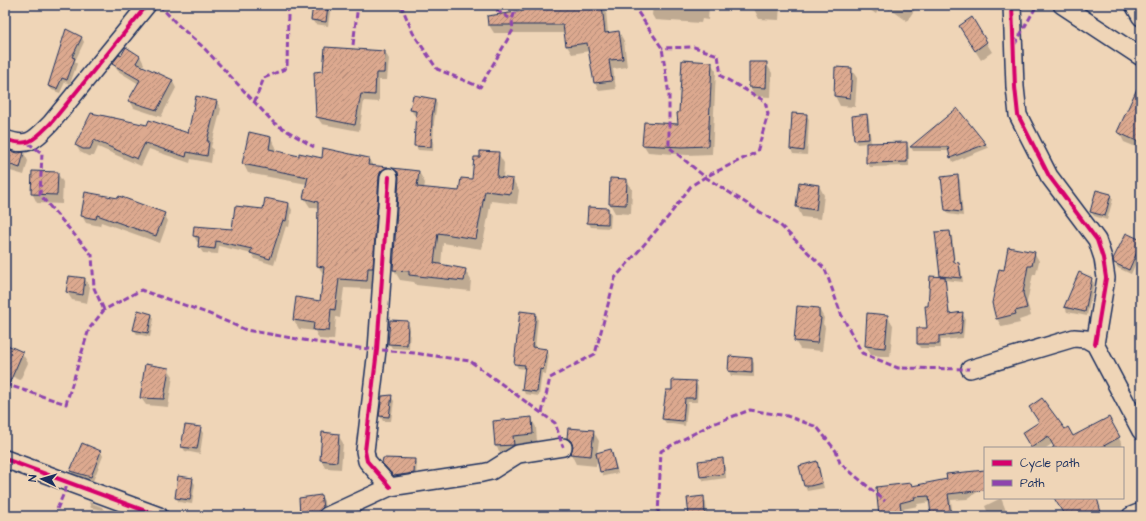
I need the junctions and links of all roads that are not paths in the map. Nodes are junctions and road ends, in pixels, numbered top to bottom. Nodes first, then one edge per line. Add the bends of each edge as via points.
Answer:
1 (147, 5) edge
2 (1012, 5) edge
3 (1062, 5) edge
4 (1134, 5) edge
5 (1141, 17) edge
6 (1141, 57) edge
7 (5, 139) edge
8 (389, 177) dead end
9 (1095, 344) junction
10 (970, 369) dead end
11 (1141, 431) edge
12 (563, 447) dead end
13 (5, 459) edge
14 (390, 487) junction
15 (1141, 512) edge
16 (159, 516) edge
17 (328, 516) edge
18 (1131, 516) edge

1 - 7 street via 40,133 28,143
2 - 9 street via 1018,115 1049,176 1097,240 1104,258 1106,278
3 - 6 street
4 - 5 street
8 - 14 street via 377,350 365,451 367,461
9 - 10 street via 1086,339 1074,338
9 - 11 street
12 - 14 street via 518,454 482,473
13 - 16 street
14 - 17 street
15 - 18 street

